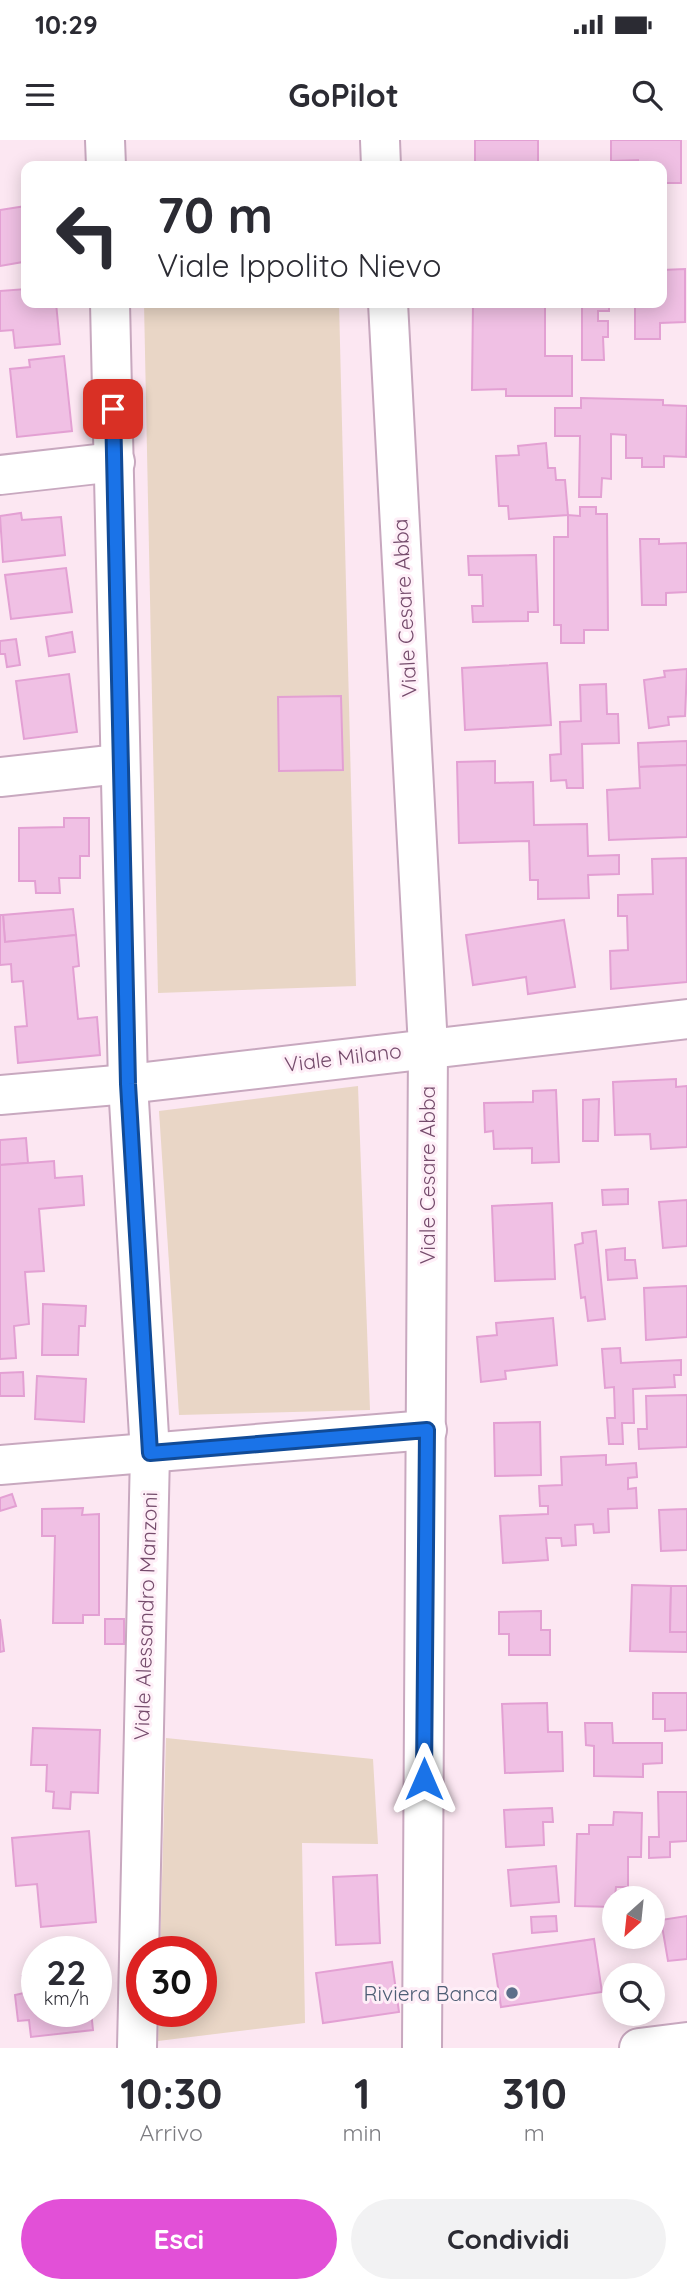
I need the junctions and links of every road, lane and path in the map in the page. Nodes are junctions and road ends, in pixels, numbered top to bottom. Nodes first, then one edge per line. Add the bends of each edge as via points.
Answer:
1 (105, 140) edge
2 (380, 140) edge
3 (106, 161) edge
4 (381, 161) edge
5 (110, 308) edge
6 (388, 308) edge
7 (115, 462) junction
8 (0, 475) edge
9 (119, 764) junction
10 (0, 777) edge
11 (687, 1019) edge
12 (428, 1047) junction
13 (128, 1084) junction
14 (0, 1096) edge
15 (427, 1430) junction
16 (150, 1453) junction
17 (0, 1465) edge
18 (687, 2042) edge
19 (137, 2048) edge
20 (422, 2048) edge
21 (639, 2048) edge

1 - 3 street
2 - 4 street
5 - 7 street, Viale Alessandro Manzoni
6 - 12 street, Viale Cesare Abba
7 - 8 street
7 - 9 street, Viale Alessandro Manzoni
9 - 10 street
9 - 13 street, Viale Alessandro Manzoni
11 - 12 street, Viale Milano
12 - 13 street, Viale Milano
12 - 15 street, Viale Cesare Abba
13 - 14 street, Viale Milano
13 - 16 street, Viale Alessandro Manzoni
15 - 16 street
15 - 20 street, Viale Cesare Abba
16 - 17 street
16 - 19 street, Viale Alessandro Manzoni
18 - 21 street

